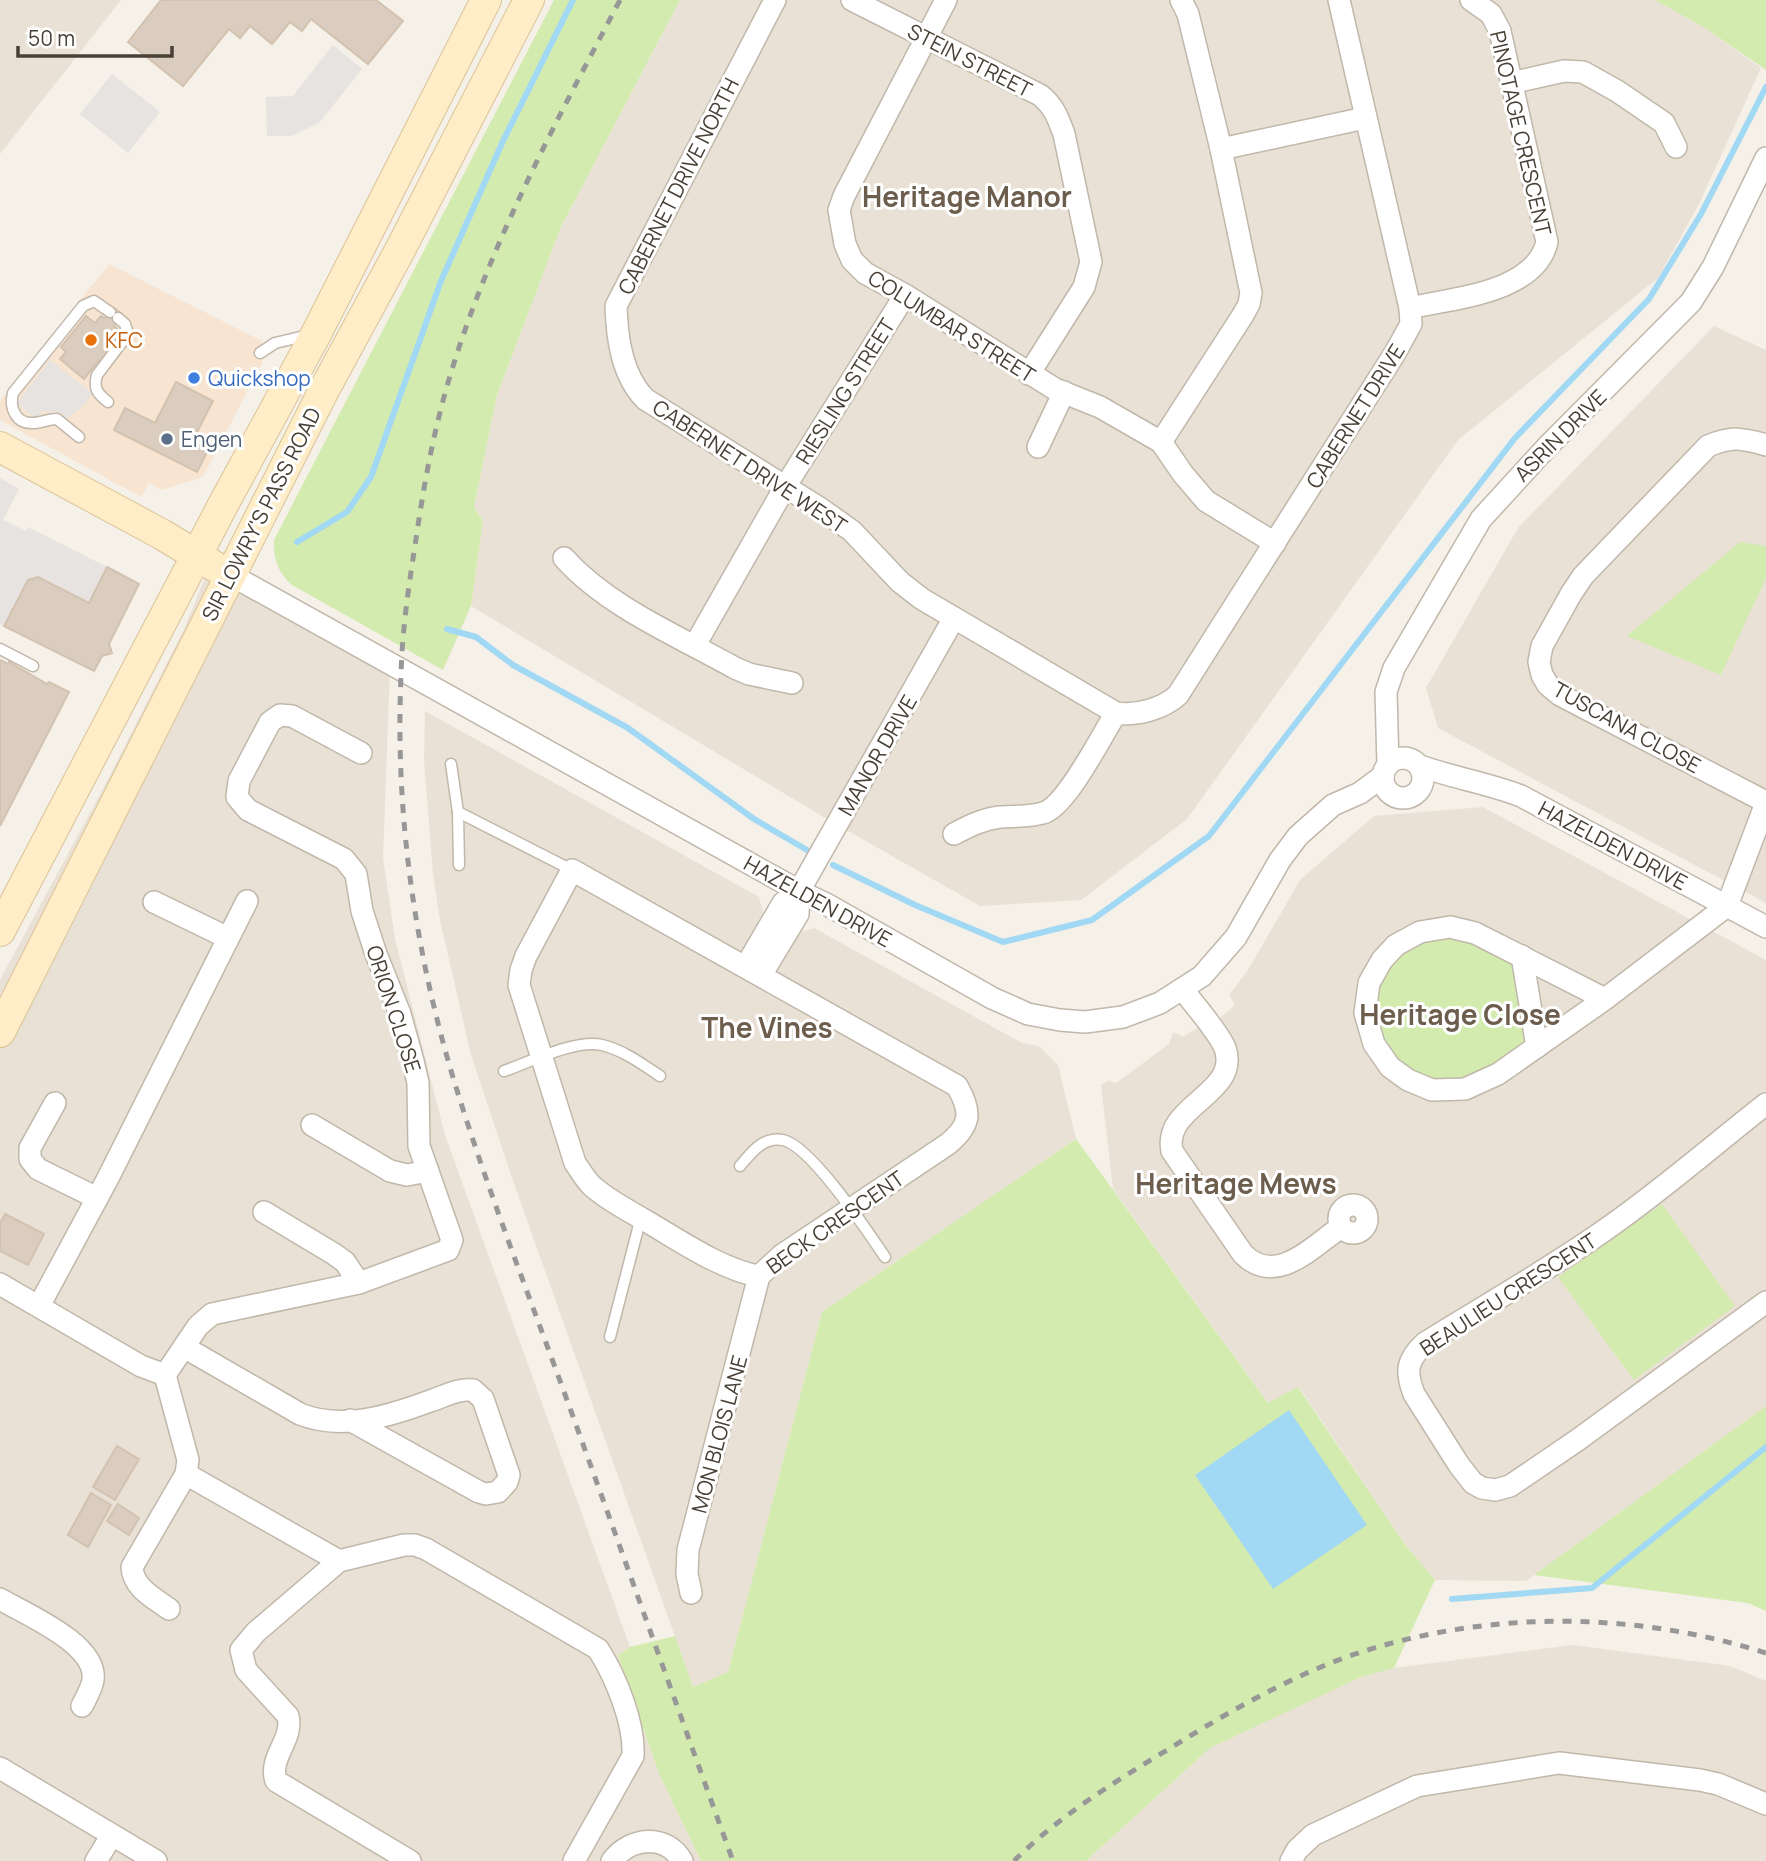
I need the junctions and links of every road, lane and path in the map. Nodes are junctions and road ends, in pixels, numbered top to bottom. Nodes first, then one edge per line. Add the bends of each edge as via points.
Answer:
1 (486, 0) edge
2 (529, 0) edge
3 (775, 0) edge
4 (852, 0) edge
5 (946, 0) edge
6 (1181, 0) edge
7 (1339, 0) edge
8 (1471, 0) edge
9 (927, 39) junction
10 (1511, 83) junction
11 (1365, 118) junction
12 (1676, 147) dead end
13 (1221, 149) junction
14 (1766, 158) edge
15 (905, 295) junction
16 (1410, 308) junction
17 (316, 334) junction
18 (260, 353) dead end
19 (1029, 374) junction
20 (630, 380) joint
21 (1064, 392) junction
22 (108, 402) dead end
23 (79, 437) dead end
24 (1161, 442) junction
25 (1766, 445) edge
26 (0, 447) edge
27 (1038, 447) dead end
28 (785, 487) junction
29 (1275, 543) junction
30 (198, 556) junction
31 (564, 558) dead end
32 (231, 575) junction
33 (954, 618) junction
34 (695, 645) junction
35 (0, 649) edge
36 (33, 666) dead end
37 (792, 683) dead end
38 (1116, 713) junction
39 (361, 753) dead end
40 (452, 765) dead end
41 (1397, 771) junction
42 (1454, 778) junction
43 (1421, 789) junction
44 (1766, 803) edge
45 (458, 812) junction
46 (954, 834) dead end
47 (459, 865) dead end
48 (572, 870) junction
49 (799, 891) junction
50 (247, 901) dead end
51 (154, 902) dead end
52 (1727, 906) junction
53 (1766, 927) edge
54 (0, 931) edge
55 (228, 938) junction
56 (1522, 956) junction
57 (753, 970) junction
58 (1183, 990) junction
59 (1605, 999) junction
60 (0, 1032) edge
61 (1537, 1047) junction
62 (542, 1057) junction
63 (504, 1071) dead end
64 (660, 1076) dead end
65 (55, 1103) dead end
66 (1766, 1104) edge
67 (312, 1125) dead end
68 (740, 1166) dead end
69 (428, 1171) junction
70 (97, 1198) junction
71 (851, 1207) junction
72 (264, 1212) dead end
73 (641, 1217) junction
74 (1341, 1227) dead end
75 (885, 1257) dead end
76 (759, 1276) junction
77 (359, 1283) junction
78 (0, 1284) edge
79 (1766, 1302) edge
80 (39, 1306) junction
81 (610, 1337) dead end
82 (184, 1347) junction
83 (165, 1375) junction
84 (350, 1420) junction
85 (186, 1474) junction
86 (339, 1561) junction
87 (691, 1593) dead end
88 (0, 1599) edge
89 (169, 1609) dead end
90 (82, 1706) dead end
91 (0, 1768) edge
92 (1766, 1804) edge
93 (112, 1835) junction
94 (678, 1855) edge
95 (96, 1861) edge
96 (156, 1861) edge
97 (410, 1861) edge
98 (574, 1861) edge
99 (612, 1861) edge
100 (1291, 1861) edge

1 - 17 main road, SIR LOWRY'S PASS ROAD
2 - 32 main road, SIR LOWRY'S PASS ROAD
3 - 20 street, CABERNET DRIVE NORTH via 616,306
4 - 9 street, STEIN STREET
5 - 9 street, COLUMBAR STREET
6 - 13 street
7 - 11 street, CABERNET DRIVE
8 - 10 street, PINOTAGE CRESCENT via 1496,21
9 - 15 street, COLUMBAR STREET via 839,210 852,260 865,273
9 - 19 street, STEIN STREET via 1040,95 1056,113 1064,134 1091,262 1084,287
10 - 12 street via 1564,71 1583,72 1664,123
10 - 16 street, PINOTAGE CRESCENT via 1546,230 1545,252 1510,284
11 - 13 street
11 - 16 street, CABERNET DRIVE
13 - 24 street via 1250,282 1249,304
14 - 41 street, ASRIN DRIVE via 1691,302 1481,519 1394,668 1386,692 1386,714
15 - 19 street, COLUMBAR STREET
15 - 28 street, RIESLING STREET
16 - 29 street, CABERNET DRIVE via 1408,332
17 - 18 lane via 275,342
17 - 30 main road, SIR LOWRY'S PASS ROAD
19 - 21 street, COLUMBAR STREET
20 - 28 street, CABERNET DRIVE WEST via 645,399
21 - 24 street, COLUMBAR STREET
21 - 27 street
22 - 23 lane via 95,382 128,334 125,324 94,302 83,306 11,400 13,412 23,422 57,419
24 - 29 street, COLUMBAR STREET via 1206,501
25 - 44 street, TUSCANA CLOSE via 1726,439 1708,446 1583,576 1542,646 1539,662 1548,685 1560,695
26 - 30 main road
28 - 33 street, CABERNET DRIVE WEST via 852,531 900,582
28 - 34 street, RIESLING STREET
29 - 38 street, CABERNET DRIVE via 1178,695 1161,706
30 - 32 main road
30 - 54 main road, SIR LOWRY'S PASS ROAD
31 - 34 street via 610,598
32 - 49 street, HAZELDEN DRIVE
32 - 60 main road, SIR LOWRY'S PASS ROAD
33 - 38 street, CABERNET DRIVE WEST
33 - 49 street, MANOR DRIVE
34 - 37 street via 749,674
35 - 36 lane
38 - 46 street via 1067,793 1050,811 978,822
39 - 69 street, ORION CLOSE via 292,716 280,715 271,722 245,769 237,797 248,810 344,859 353,870 365,920 413,1060 419,1146
40 - 45 lane
41 - 42 street, HAZELDEN DRIVE
41 - 43 street, ASRIN DRIVE via 1424,782
41 - 43 street, HAZELDEN DRIVE via 1393,796 1408,798
41 - 58 street, HAZELDEN DRIVE via 1333,805 1298,836 1228,948
42 - 43 street, HAZELDEN DRIVE
42 - 52 street, HAZELDEN DRIVE via 1490,784 1521,796
44 - 52 street, TUSCANA CLOSE
45 - 47 lane
45 - 48 lane
48 - 57 street, BECK CRESCENT
48 - 62 street, BECK CRESCENT via 521,970 519,985
49 - 57 street via 783,903
49 - 58 street, HAZELDEN DRIVE via 992,998 1042,1018 1085,1021 1123,1017
50 - 55 street
51 - 55 street
52 - 53 street, HAZELDEN DRIVE
52 - 59 street
55 - 70 street
56 - 59 street
56 - 61 street
56 - 61 street via 1475,933 1450,927 1420,932 1396,945 1382,960 1369,983 1365,1013 1374,1044 1390,1068 1432,1090 1465,1089 1498,1074
57 - 71 street, BECK CRESCENT via 957,1086 965,1100 968,1115 957,1136
58 - 74 street via 1224,1046 1227,1060 1220,1081 1173,1128 1172,1151 1253,1264 1282,1266
59 - 61 street
62 - 63 lane
62 - 64 lane via 583,1045 601,1045
62 - 73 street, BECK CRESCENT via 575,1163 606,1197
65 - 70 street via 30,1148 30,1159 38,1169
66 - 79 street, BEAULIEU CRESCENT via 1604,1231 1425,1343 1409,1363 1409,1383 1473,1483 1495,1490 1532,1473
67 - 69 street via 390,1171 407,1175
68 - 71 lane via 755,1147 785,1140 813,1162
69 - 77 street, ORION CLOSE via 452,1240 448,1251
70 - 80 street
71 - 75 lane
71 - 76 street, BECK CRESCENT
72 - 77 street via 345,1262
73 - 76 street, BECK CRESCENT via 732,1268
73 - 81 lane
76 - 87 street, MON BLOIS LANE via 688,1549
77 - 82 street, ORION CLOSE via 219,1311 204,1320
78 - 80 street
80 - 83 street via 141,1366
82 - 83 street, ORION CLOSE
82 - 84 street via 300,1414 319,1420
83 - 85 street via 188,1460
84 - 84 street via 389,1416 472,1390 483,1399 508,1468 507,1482 498,1492 479,1492
85 - 86 street
85 - 89 street via 132,1567 136,1583
86 - 97 street via 246,1642 242,1660 255,1682 288,1716 288,1733 273,1767 276,1781
86 - 98 street via 415,1545 598,1649 630,1723 633,1756
88 - 90 street via 66,1637 85,1654 93,1680
91 - 93 street
92 - 100 street via 1700,1780 1574,1764 1544,1765 1417,1786 1313,1835
93 - 95 street
93 - 96 street
94 - 99 street via 656,1841 644,1841 625,1848

